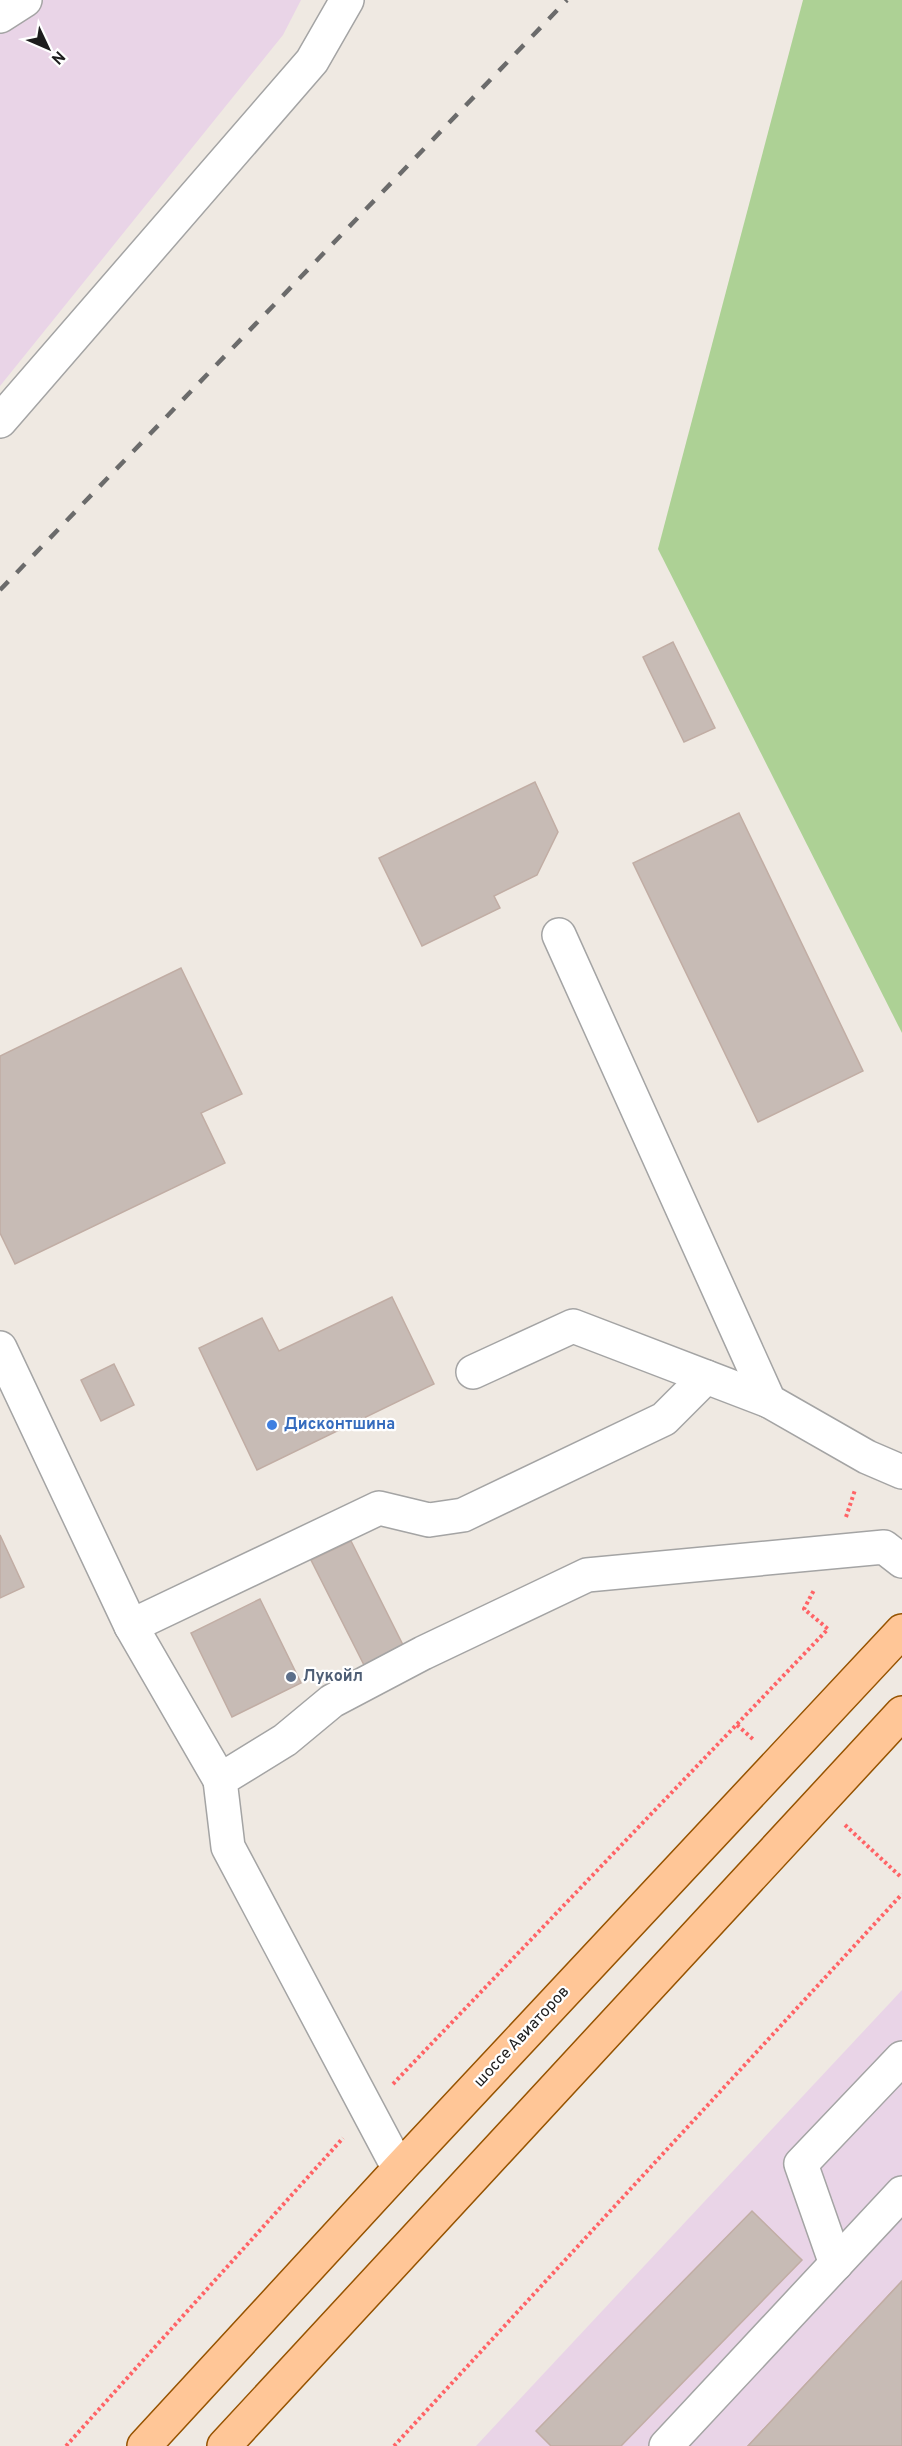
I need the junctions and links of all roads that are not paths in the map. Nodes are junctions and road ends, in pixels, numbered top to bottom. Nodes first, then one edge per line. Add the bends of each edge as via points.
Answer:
1 (25, 0) edge
2 (346, 0) edge
3 (0, 16) edge
4 (0, 421) edge
5 (559, 934) dead end
6 (0, 1348) edge
7 (473, 1372) dead end
8 (706, 1377) junction
9 (769, 1401) junction
10 (902, 1472) edge
11 (902, 1561) edge
12 (131, 1626) junction
13 (902, 1631) edge
14 (898, 1726) edge
15 (220, 1780) junction
16 (902, 2058) edge
17 (399, 2169) junction
18 (902, 2193) edge
19 (836, 2264) junction
20 (144, 2446) edge
21 (224, 2446) edge
22 (666, 2446) edge

1 - 3 lane
2 - 4 lane via 312,61
5 - 9 lane
6 - 12 lane
7 - 8 lane via 573,1326
8 - 9 lane
8 - 12 lane via 664,1419 463,1515 429,1520 380,1508
9 - 10 lane
11 - 15 lane via 884,1547 587,1575 332,1701 285,1740
12 - 15 lane
13 - 17 main road, шоссе Авиаторов
14 - 21 main road
15 - 17 lane via 228,1847
16 - 19 lane via 801,2164
17 - 20 main road, шоссе Авиаторов
18 - 19 lane
19 - 22 lane

